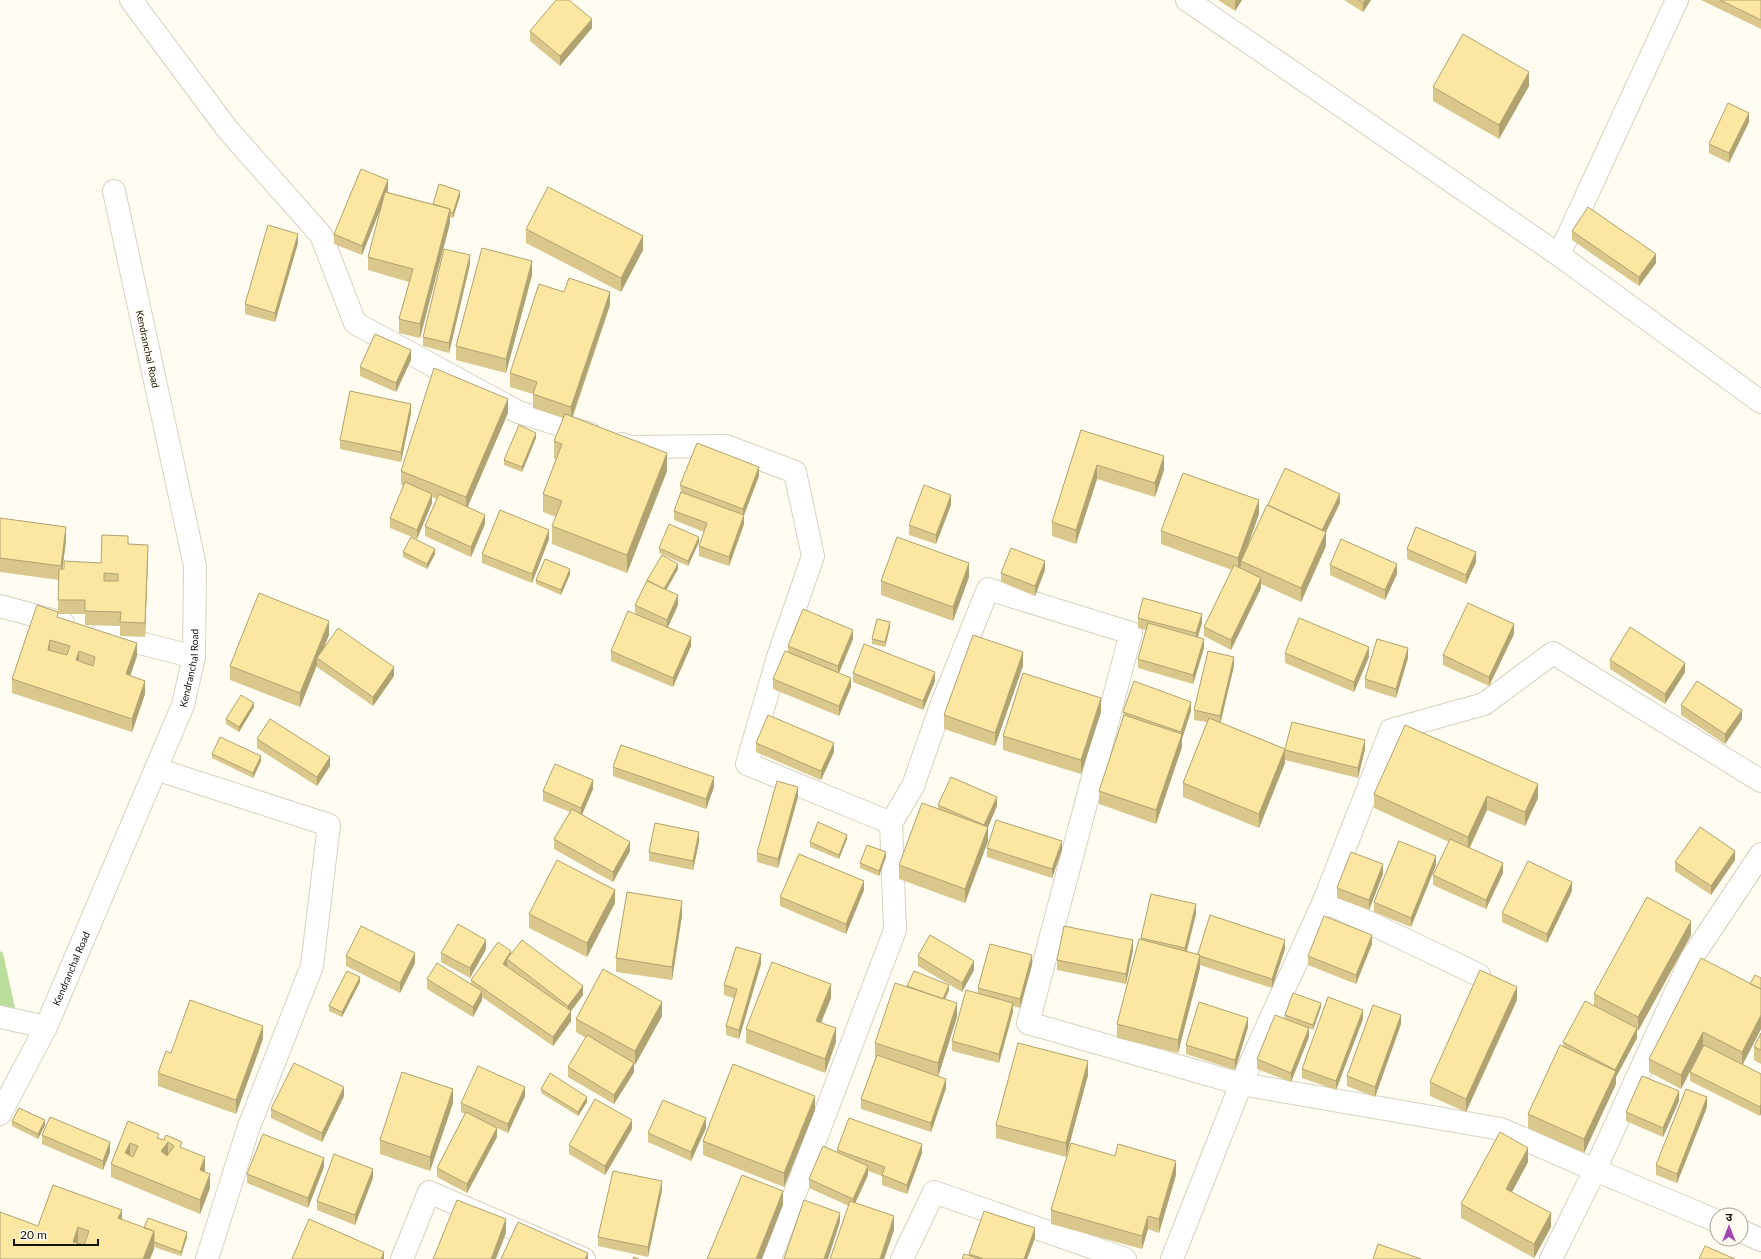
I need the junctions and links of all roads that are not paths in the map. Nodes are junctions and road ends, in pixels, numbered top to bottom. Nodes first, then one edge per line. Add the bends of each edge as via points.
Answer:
1 (132, 0) edge
2 (1187, 0) edge
3 (1677, 0) edge
4 (114, 191) dead end
5 (1559, 255) junction
6 (1761, 402) edge
7 (0, 606) edge
8 (194, 657) junction
9 (156, 769) junction
10 (1761, 781) edge
11 (891, 823) junction
12 (1761, 854) edge
13 (1324, 901) junction
14 (1479, 975) edge
15 (0, 1017) edge
16 (46, 1027) junction
17 (1241, 1084) junction
18 (0, 1114) edge
19 (1595, 1170) junction
20 (1709, 1218) edge
21 (1749, 1235) edge
22 (1761, 1240) edge
23 (207, 1259) edge
24 (402, 1259) edge
25 (584, 1259) edge
26 (770, 1259) edge
27 (902, 1259) edge
28 (1125, 1259) edge
29 (1172, 1259) edge
30 (1551, 1259) edge

1 - 11 street via 228,130 321,235 356,323 518,412 630,447 726,446 795,472 813,556 778,657 747,764
2 - 5 street
3 - 5 street
4 - 8 street, Kendranchal Road via 195,566
5 - 6 street
7 - 8 street
8 - 9 street, Kendranchal Road via 183,705
9 - 16 street, Kendranchal Road
9 - 23 street via 329,825 312,966 248,1129
10 - 13 street via 1553,653 1484,704 1391,730
11 - 17 street via 913,786 941,706 988,589 1131,633 1028,1023
11 - 26 street via 895,930
12 - 19 street via 1691,959
13 - 14 street
13 - 17 street
15 - 16 street
16 - 18 street, Kendranchal Road
17 - 19 street via 1501,1129
17 - 29 street
19 - 20 street
19 - 30 street
21 - 22 street
24 - 25 street via 429,1192
27 - 28 street via 934,1192

